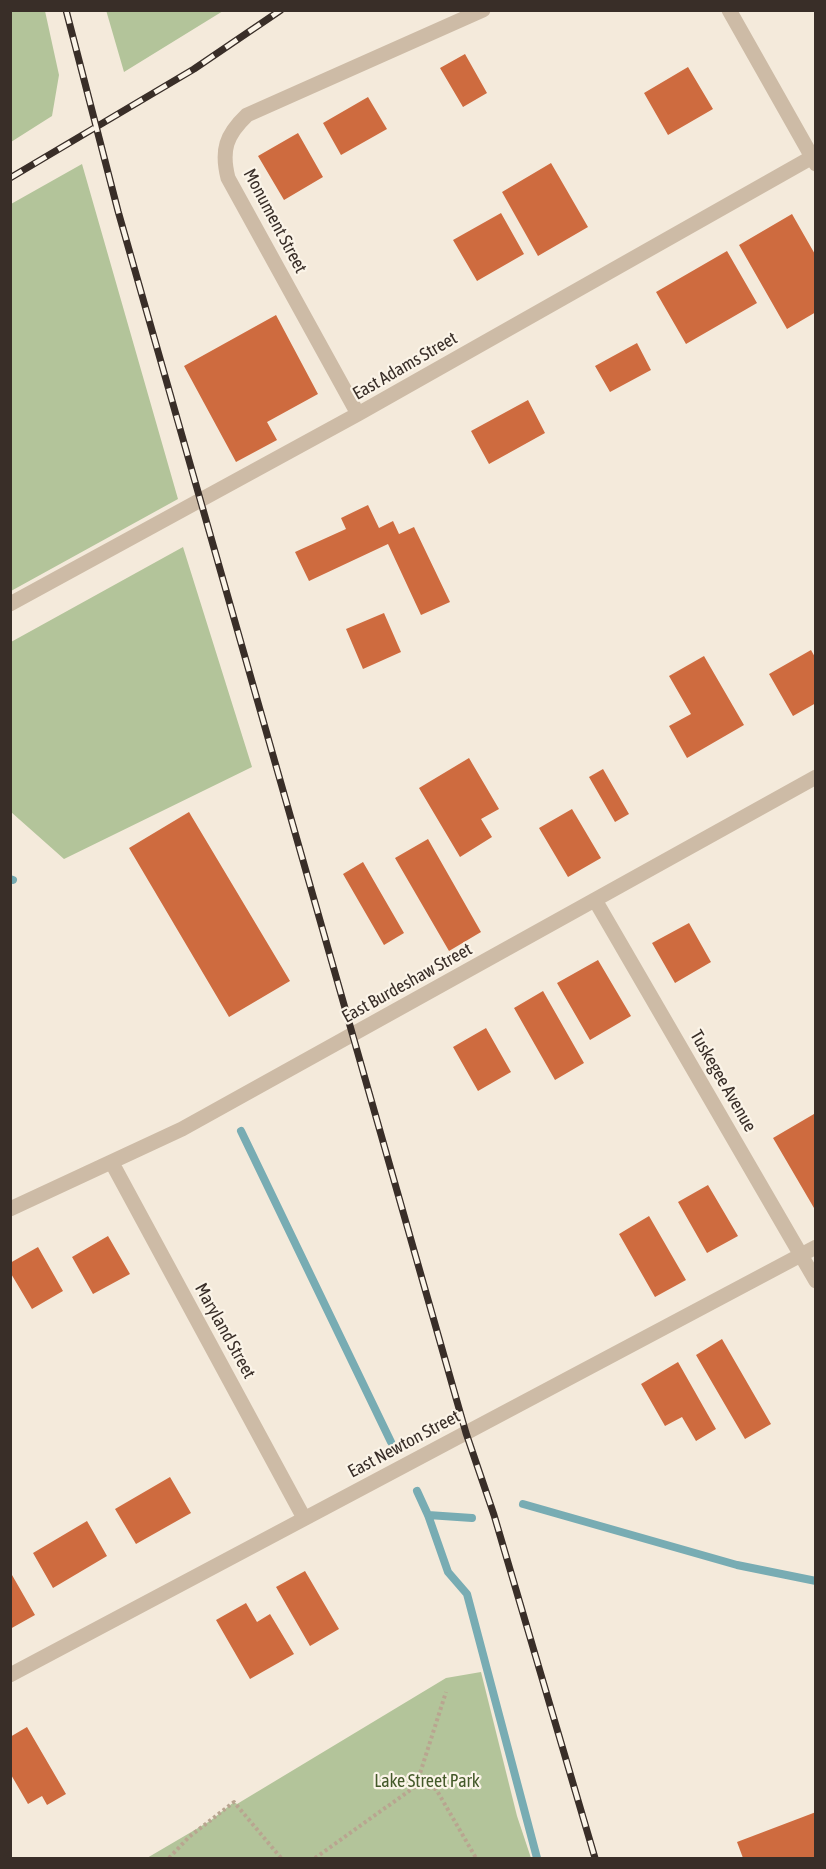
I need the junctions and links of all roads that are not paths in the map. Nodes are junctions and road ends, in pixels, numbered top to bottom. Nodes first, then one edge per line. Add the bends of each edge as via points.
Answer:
1 (483, 10) edge
2 (729, 10) edge
3 (814, 159) edge
4 (358, 414) junction
5 (10, 604) edge
6 (816, 777) edge
7 (595, 900) junction
8 (112, 1163) junction
9 (10, 1209) edge
10 (816, 1247) edge
11 (801, 1254) junction
12 (816, 1281) edge
13 (304, 1518) junction
14 (10, 1675) edge

1 - 4 street, Monument Street via 247,115 229,136 225,149 228,178
2 - 3 street
3 - 4 street, East Adams Street
4 - 5 street, East Adams Street
6 - 7 street, East Burdeshaw Street
7 - 8 street, East Burdeshaw Street via 182,1129
7 - 11 street, Tuskegee Avenue
8 - 9 street, East Burdeshaw Street
8 - 13 street, Maryland Street
10 - 11 street, East Newton Street
11 - 12 street, Tuskegee Avenue
11 - 13 street, East Newton Street
13 - 14 street, East Newton Street

